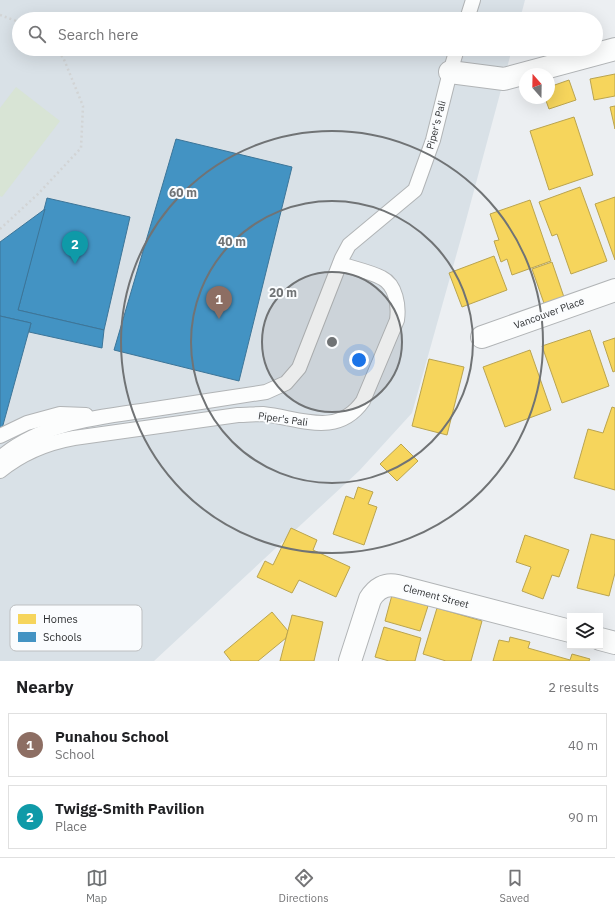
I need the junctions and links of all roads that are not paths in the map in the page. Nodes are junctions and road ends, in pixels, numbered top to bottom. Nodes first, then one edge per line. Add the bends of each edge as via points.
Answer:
1 (473, 0) edge
2 (469, 12) edge
3 (615, 48) edge
4 (603, 51) edge
5 (455, 56) edge
6 (586, 56) edge
7 (450, 72) junction
8 (340, 264) junction
9 (615, 290) edge
10 (482, 337) dead end
11 (104, 416) junction
12 (0, 436) edge
13 (0, 458) edge
14 (0, 471) edge
15 (567, 630) edge
16 (603, 640) edge
17 (615, 643) edge
18 (350, 661) edge

1 - 2 lane
3 - 4 street
5 - 7 lane, Piper's Pali
6 - 7 street via 504,79
7 - 8 lane, Piper's Pali via 433,140 415,190 349,245
8 - 11 lane, Piper's Pali via 299,368 286,383 266,392
8 - 14 lane, Piper's Pali via 383,278 394,292 398,308 397,320 363,401 345,419 320,424 262,414 238,415 74,438 36,448
9 - 10 street, Vancouver Place
11 - 12 lane via 60,414 27,423
11 - 13 lane, Piper's Pali via 56,427 28,439
15 - 18 street, Clement Street via 387,585 380,588 370,599
16 - 17 street

